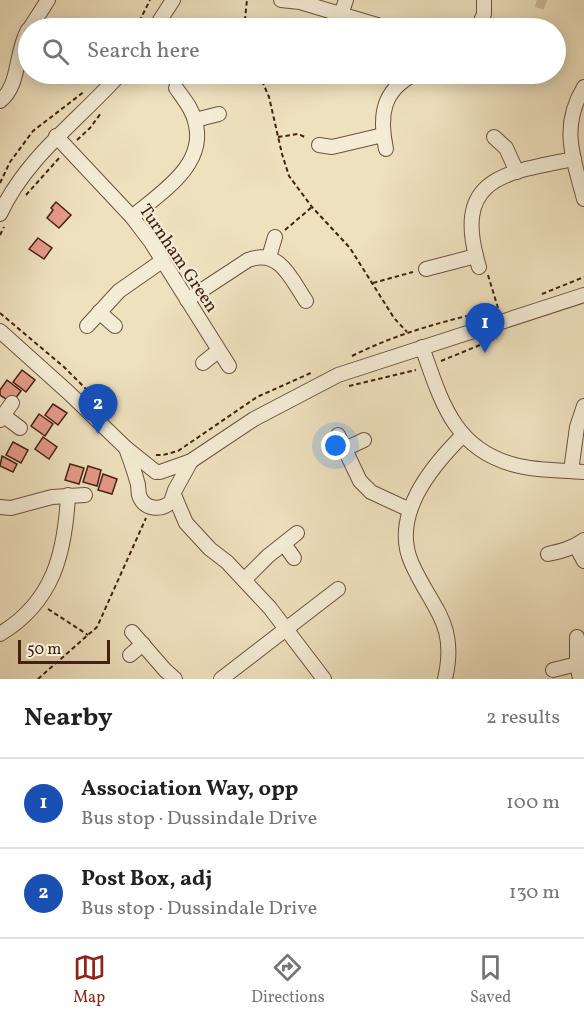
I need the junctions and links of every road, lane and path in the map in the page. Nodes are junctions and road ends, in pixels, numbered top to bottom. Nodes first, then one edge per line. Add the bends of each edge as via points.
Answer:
1 (48, 0) edge
2 (150, 0) edge
3 (165, 0) edge
4 (173, 0) edge
5 (245, 0) edge
6 (281, 0) edge
7 (346, 0) edge
8 (484, 0) edge
9 (341, 14) junction
10 (36, 18) edge
11 (141, 18) edge
12 (159, 18) edge
13 (161, 18) edge
14 (244, 18) edge
15 (354, 18) edge
16 (482, 18) edge
17 (18, 56) edge
18 (110, 84) edge
19 (263, 84) edge
20 (398, 84) edge
21 (584, 87) edge
22 (89, 88) dead end
23 (176, 88) dead end
24 (0, 101) edge
25 (219, 114) dead end
26 (195, 120) junction
27 (383, 135) junction
28 (56, 136) junction
29 (278, 137) junction
30 (494, 137) dead end
31 (319, 145) joint
32 (386, 149) dead end
33 (574, 159) junction
34 (517, 172) junction
35 (0, 183) edge
36 (584, 199) edge
37 (312, 207) junction
38 (0, 214) edge
39 (132, 217) junction
40 (275, 237) joint
41 (269, 257) junction
42 (162, 261) junction
43 (478, 262) junction
44 (426, 269) joint
45 (584, 277) edge
46 (373, 283) junction
47 (584, 295) edge
48 (538, 296) dead end
49 (187, 300) junction
50 (306, 301) dead end
51 (498, 308) dead end
52 (99, 312) junction
53 (0, 313) edge
54 (87, 326) dead end
55 (115, 326) dead end
56 (0, 331) edge
57 (407, 333) dead end
58 (503, 336) dead end
59 (422, 347) junction
60 (218, 351) junction
61 (203, 363) dead end
62 (229, 366) dead end
63 (429, 366) junction
64 (342, 388) dead end
65 (257, 398) dead end
66 (12, 403) dead end
67 (584, 406) edge
68 (108, 412) dead end
69 (2, 418) edge
70 (20, 428) dead end
71 (338, 435) dead end
72 (464, 435) junction
73 (364, 440) dead end
74 (126, 448) junction
75 (345, 449) junction
76 (148, 453) dead end
77 (191, 461) junction
78 (578, 471) edge
79 (158, 472) junction
80 (139, 487) junction
81 (175, 492) junction
82 (68, 495) junction
83 (85, 495) dead end
84 (0, 507) edge
85 (410, 510) junction
86 (153, 512) junction
87 (186, 523) junction
88 (297, 533) dead end
89 (580, 543) edge
90 (284, 544) junction
91 (548, 554) dead end
92 (294, 558) dead end
93 (584, 561) edge
94 (244, 580) junction
95 (338, 589) dead end
96 (39, 601) junction
97 (286, 630) junction
98 (132, 632) dead end
99 (0, 634) edge
100 (88, 635) junction
101 (577, 638) dead end
102 (143, 644) junction
103 (130, 655) dead end
104 (577, 664) junction
105 (553, 670) dead end
106 (38, 679) edge
107 (175, 679) edge
108 (221, 679) edge
109 (324, 679) edge
110 (445, 679) edge
111 (580, 679) edge

1 - 10 street
2 - 11 path
3 - 12 street
4 - 13 street
5 - 14 path
6 - 9 street
7 - 9 street
8 - 16 street
9 - 15 street
17 - 24 street via 13,84
18 - 28 street
19 - 29 path
20 - 27 street via 388,96 381,124
21 - 33 street via 571,117
22 - 35 path via 33,131
23 - 26 street
25 - 26 street
26 - 39 street via 196,140 189,164
27 - 31 street via 332,147
27 - 32 street
28 - 38 street via 31,164
28 - 39 street, Turnham Green
29 - 31 path via 298,134
29 - 37 path via 290,176
30 - 34 street via 506,148
33 - 34 street
33 - 36 street
34 - 43 street via 492,182 476,199 471,222
37 - 40 path via 286,228 281,238
37 - 46 path via 350,248
39 - 42 street, Turnham Green
40 - 41 street
41 - 49 street via 249,260
41 - 50 street via 284,269
42 - 49 street, Turnham Green
42 - 52 street via 119,291
43 - 44 street
43 - 51 path via 488,275
44 - 46 path
45 - 48 path
46 - 57 path
47 - 59 street
49 - 60 street, Turnham Green
52 - 54 street
52 - 55 street
53 - 68 path via 64,367
56 - 74 street
58 - 63 path
59 - 63 street
59 - 77 street via 338,375 254,419
60 - 61 street
60 - 62 street, Turnham Green
63 - 64 path
63 - 72 street via 441,402
65 - 76 path via 178,451
66 - 69 street
67 - 78 street via 577,427
69 - 70 street
71 - 75 street
72 - 78 street via 486,454 514,465
72 - 85 street via 436,465
73 - 75 street
74 - 79 street
74 - 80 street
75 - 85 street via 360,482 370,492
77 - 79 street
77 - 81 street
79 - 80 street via 146,476
79 - 81 street via 172,480
80 - 86 street via 140,495
81 - 86 street via 168,504
81 - 87 street
82 - 83 street
82 - 84 street
82 - 96 street via 59,557
85 - 110 street via 406,526 410,562 440,613 448,639
86 - 87 street
86 - 100 path via 97,627
87 - 94 street
88 - 90 street
89 - 91 street
89 - 93 street
90 - 92 street
90 - 94 street
94 - 97 street
95 - 97 street
96 - 99 street via 25,617
96 - 100 path
97 - 108 street
97 - 109 street
98 - 102 street
100 - 106 path
101 - 104 street
102 - 103 street
102 - 107 street
104 - 105 street
104 - 111 street

